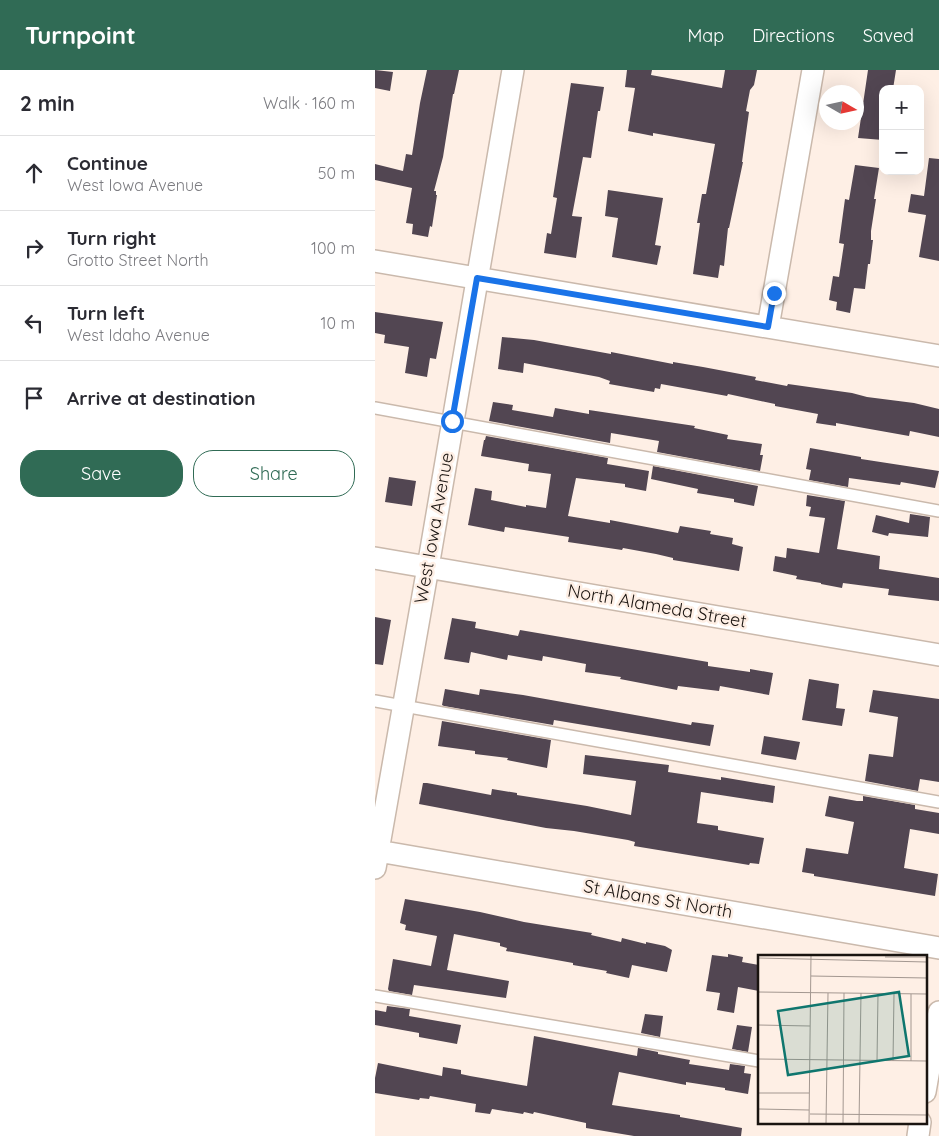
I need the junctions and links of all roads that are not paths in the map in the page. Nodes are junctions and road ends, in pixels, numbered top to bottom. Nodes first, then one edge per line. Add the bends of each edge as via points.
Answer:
1 (513, 70) edge
2 (813, 70) edge
3 (375, 261) edge
4 (477, 278) junction
5 (768, 327) junction
6 (939, 356) edge
7 (375, 408) edge
8 (452, 421) junction
9 (939, 511) edge
10 (375, 558) edge
11 (428, 567) junction
12 (939, 654) edge
13 (375, 701) edge
14 (403, 706) junction
15 (939, 802) edge
16 (376, 859) edge
17 (939, 948) edge
18 (375, 996) edge
19 (939, 1012) edge
20 (758, 1061) edge
21 (927, 1079) edge

1 - 4 street, West Iowa Avenue
2 - 5 street
3 - 4 street
4 - 5 street
4 - 8 street, West Iowa Avenue
5 - 6 street
7 - 8 lane
8 - 9 lane
8 - 11 street, West Iowa Avenue
10 - 11 street, North Alameda Street
11 - 12 street, North Alameda Street
11 - 14 street, West Iowa Avenue
13 - 14 lane
14 - 15 lane
14 - 16 street, West Iowa Avenue
16 - 17 street, St Albans St North
18 - 20 lane
19 - 21 street

